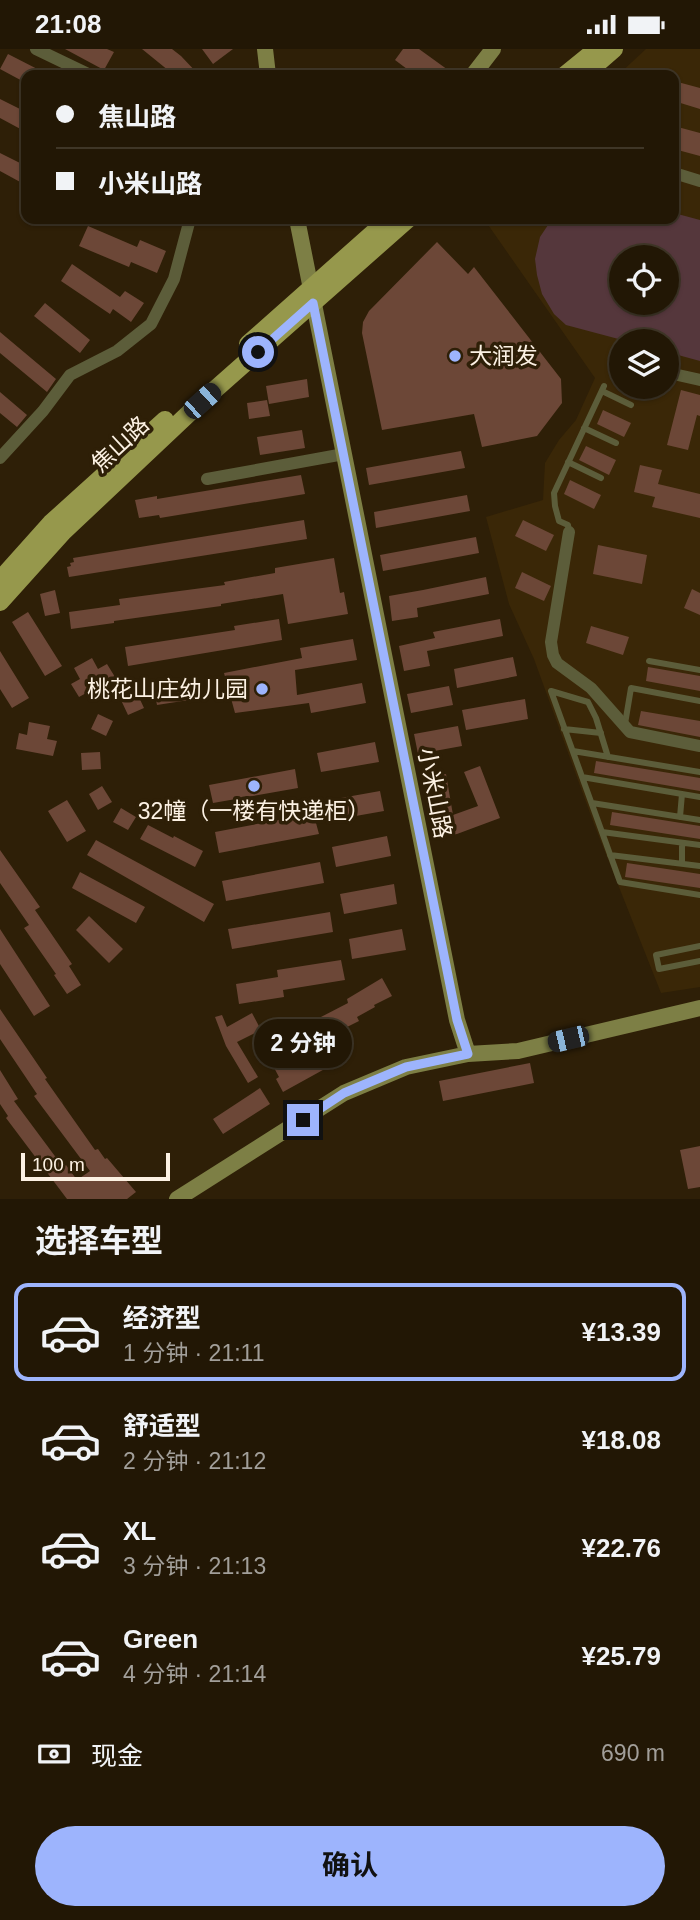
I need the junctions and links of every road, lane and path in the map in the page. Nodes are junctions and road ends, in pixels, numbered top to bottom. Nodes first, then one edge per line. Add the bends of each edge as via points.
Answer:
1 (36, 49) edge
2 (265, 49) edge
3 (493, 49) edge
4 (597, 49) edge
5 (614, 49) edge
6 (80, 70) edge
7 (267, 70) edge
8 (476, 70) edge
9 (571, 70) edge
10 (589, 70) edge
11 (679, 175) edge
12 (700, 181) edge
13 (189, 224) edge
14 (298, 224) edge
15 (384, 224) edge
16 (402, 224) edge
17 (312, 295) junction
18 (679, 375) edge
19 (700, 380) edge
20 (631, 405) dead end
21 (584, 428) junction
22 (616, 443) dead end
23 (344, 454) junction
24 (0, 458) edge
25 (568, 462) junction
26 (601, 478) dead end
27 (207, 479) dead end
28 (569, 532) joint
29 (0, 580) edge
30 (0, 602) edge
31 (649, 661) dead end
32 (700, 670) edge
33 (700, 701) edge
34 (625, 726) junction
35 (564, 729) junction
36 (601, 733) junction
37 (700, 746) edge
38 (573, 751) junction
39 (608, 757) junction
40 (700, 772) edge
41 (582, 777) junction
42 (682, 794) junction
43 (700, 797) edge
44 (592, 803) junction
45 (680, 817) junction
46 (700, 820) edge
47 (602, 832) junction
48 (681, 843) junction
49 (700, 845) edge
50 (610, 855) junction
51 (682, 863) junction
52 (700, 866) edge
53 (700, 895) edge
54 (700, 946) edge
55 (675, 951) junction
56 (700, 961) edge
57 (678, 965) junction
58 (700, 1008) edge
59 (468, 1054) junction
60 (177, 1199) edge

1 - 6 street
2 - 7 street
3 - 8 street
4 - 9 main road
5 - 10 main road
11 - 12 street
13 - 24 street via 174,279 150,324 117,351 70,375
14 - 17 street, 小米山路
15 - 17 main road, 焦山路
16 - 17 main road, 焦山路
17 - 23 street, 小米山路
17 - 29 main road, 焦山路 via 51,523
17 - 30 main road, 焦山路 via 63,532
18 - 19 street
20 - 21 lane via 603,389
21 - 22 lane
21 - 25 lane
23 - 27 street
23 - 59 street, 小米山路 via 457,1020
25 - 26 lane
25 - 28 lane via 554,493 559,521 568,525
28 - 34 street via 551,642 553,655
31 - 32 lane
33 - 34 lane via 631,688
34 - 37 street via 630,732
35 - 36 lane
35 - 36 lane via 551,691 588,702
35 - 38 lane
36 - 39 lane
38 - 39 lane
38 - 41 lane
39 - 40 lane
41 - 42 lane
41 - 44 lane
42 - 43 lane
42 - 45 lane
44 - 45 lane
44 - 47 lane
45 - 46 lane
47 - 48 lane
47 - 50 lane
48 - 49 lane
48 - 51 lane
50 - 51 lane
50 - 53 lane via 620,882
51 - 52 lane
54 - 55 lane
55 - 57 lane
55 - 57 lane via 656,955 660,969
56 - 57 lane
58 - 59 street via 518,1051
59 - 60 street via 406,1067 344,1093

